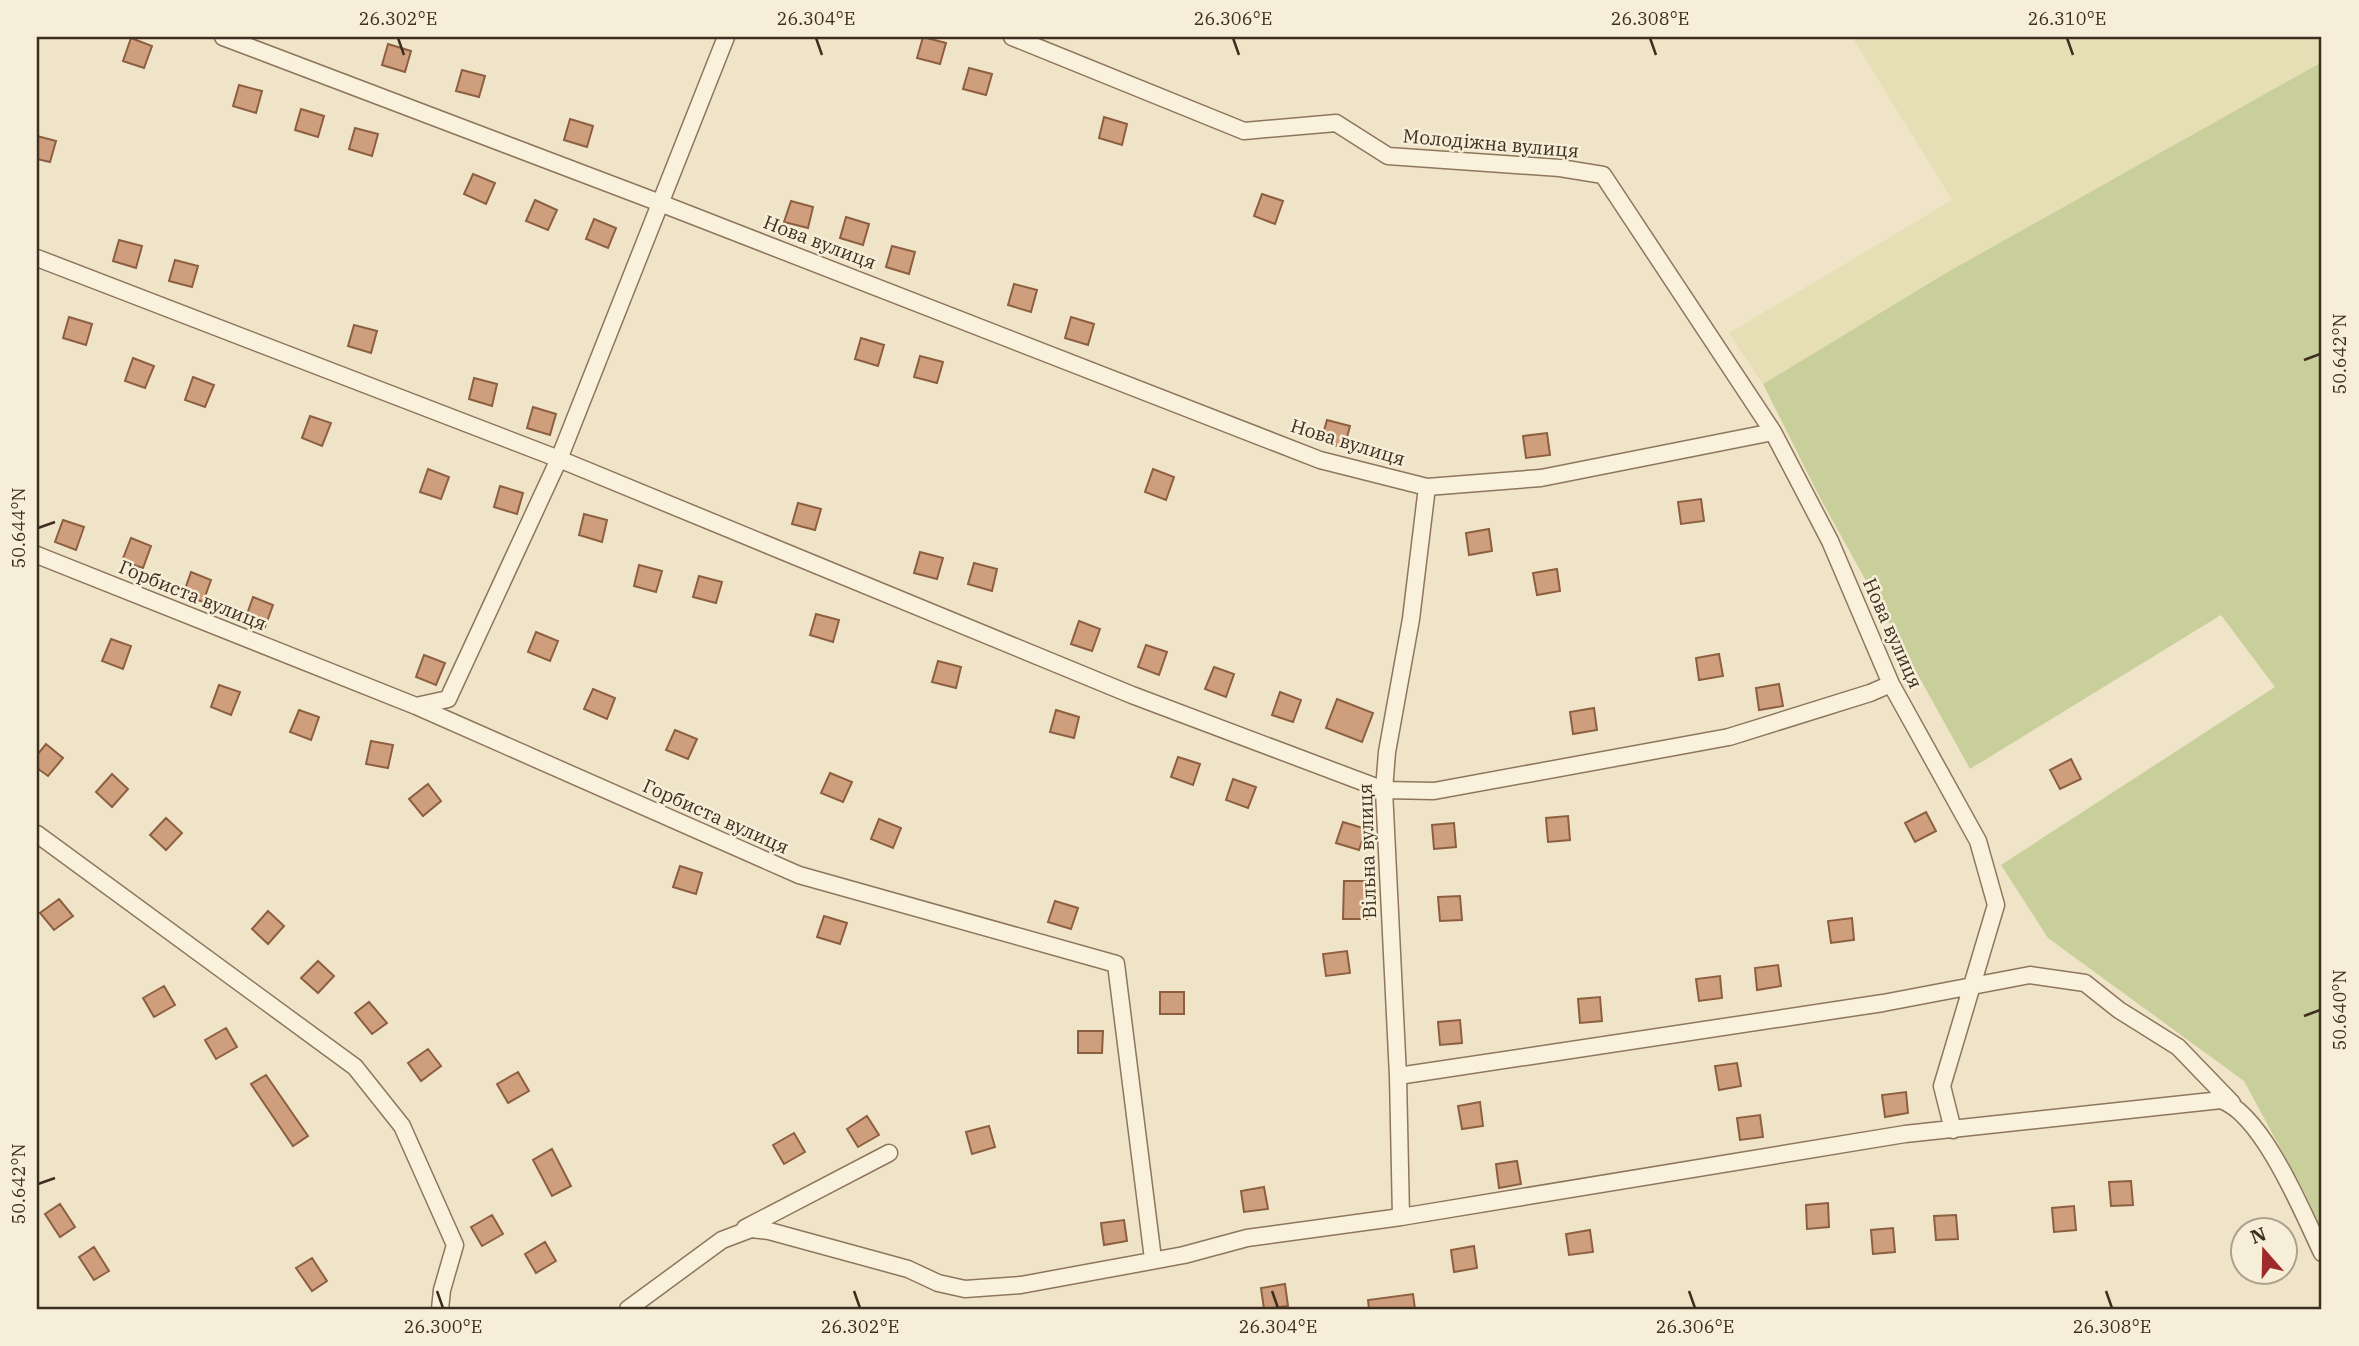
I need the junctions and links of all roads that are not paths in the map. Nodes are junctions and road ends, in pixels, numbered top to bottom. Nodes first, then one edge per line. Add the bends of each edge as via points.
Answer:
1 (223, 37) edge
2 (726, 37) edge
3 (1012, 37) edge
4 (660, 203) junction
5 (37, 258) edge
6 (1773, 432) junction
7 (559, 459) junction
8 (1427, 487) junction
9 (37, 555) edge
10 (1891, 684) junction
11 (415, 706) junction
12 (1384, 790) junction
13 (41, 842) edge
14 (1972, 985) junction
15 (1398, 1076) junction
16 (2234, 1105) junction
17 (1953, 1130) junction
18 (889, 1153) dead end
19 (1401, 1217) junction
20 (737, 1233) junction
21 (2322, 1253) edge
22 (1153, 1259) junction
23 (440, 1309) edge
24 (628, 1309) edge

1 - 4 street, Нова вулиця
2 - 4 street
3 - 6 street, Молодіжна вулиця via 1244,131 1336,123 1388,156 1603,175
4 - 7 street
4 - 8 street, Нова вулиця via 1320,460
5 - 7 street
6 - 8 street, Нова вулиця via 1541,478
6 - 10 street, Нова вулиця via 1830,541
7 - 11 street via 448,699
7 - 12 street via 1132,695
8 - 12 street, Вільна вулиця
9 - 11 street, Горбиста вулиця
10 - 12 street via 1729,737 1434,791
10 - 14 street, Нова вулиця via 1979,841 1996,905
11 - 22 street, Горбиста вулиця via 799,875 1116,964
12 - 15 street, Вільна вулиця
13 - 23 street via 355,1067 402,1126 455,1245
14 - 15 street via 1883,1003
14 - 16 street via 2030,975 2085,983 2178,1047
14 - 17 street, Нова вулиця via 1942,1086
15 - 19 street, Вільна вулиця
16 - 17 street via 2221,1100
16 - 21 street via 2277,1158
17 - 19 street via 1905,1134
18 - 20 street
19 - 22 street via 1247,1238
20 - 22 street via 769,1231 964,1289 1021,1285
20 - 24 street

